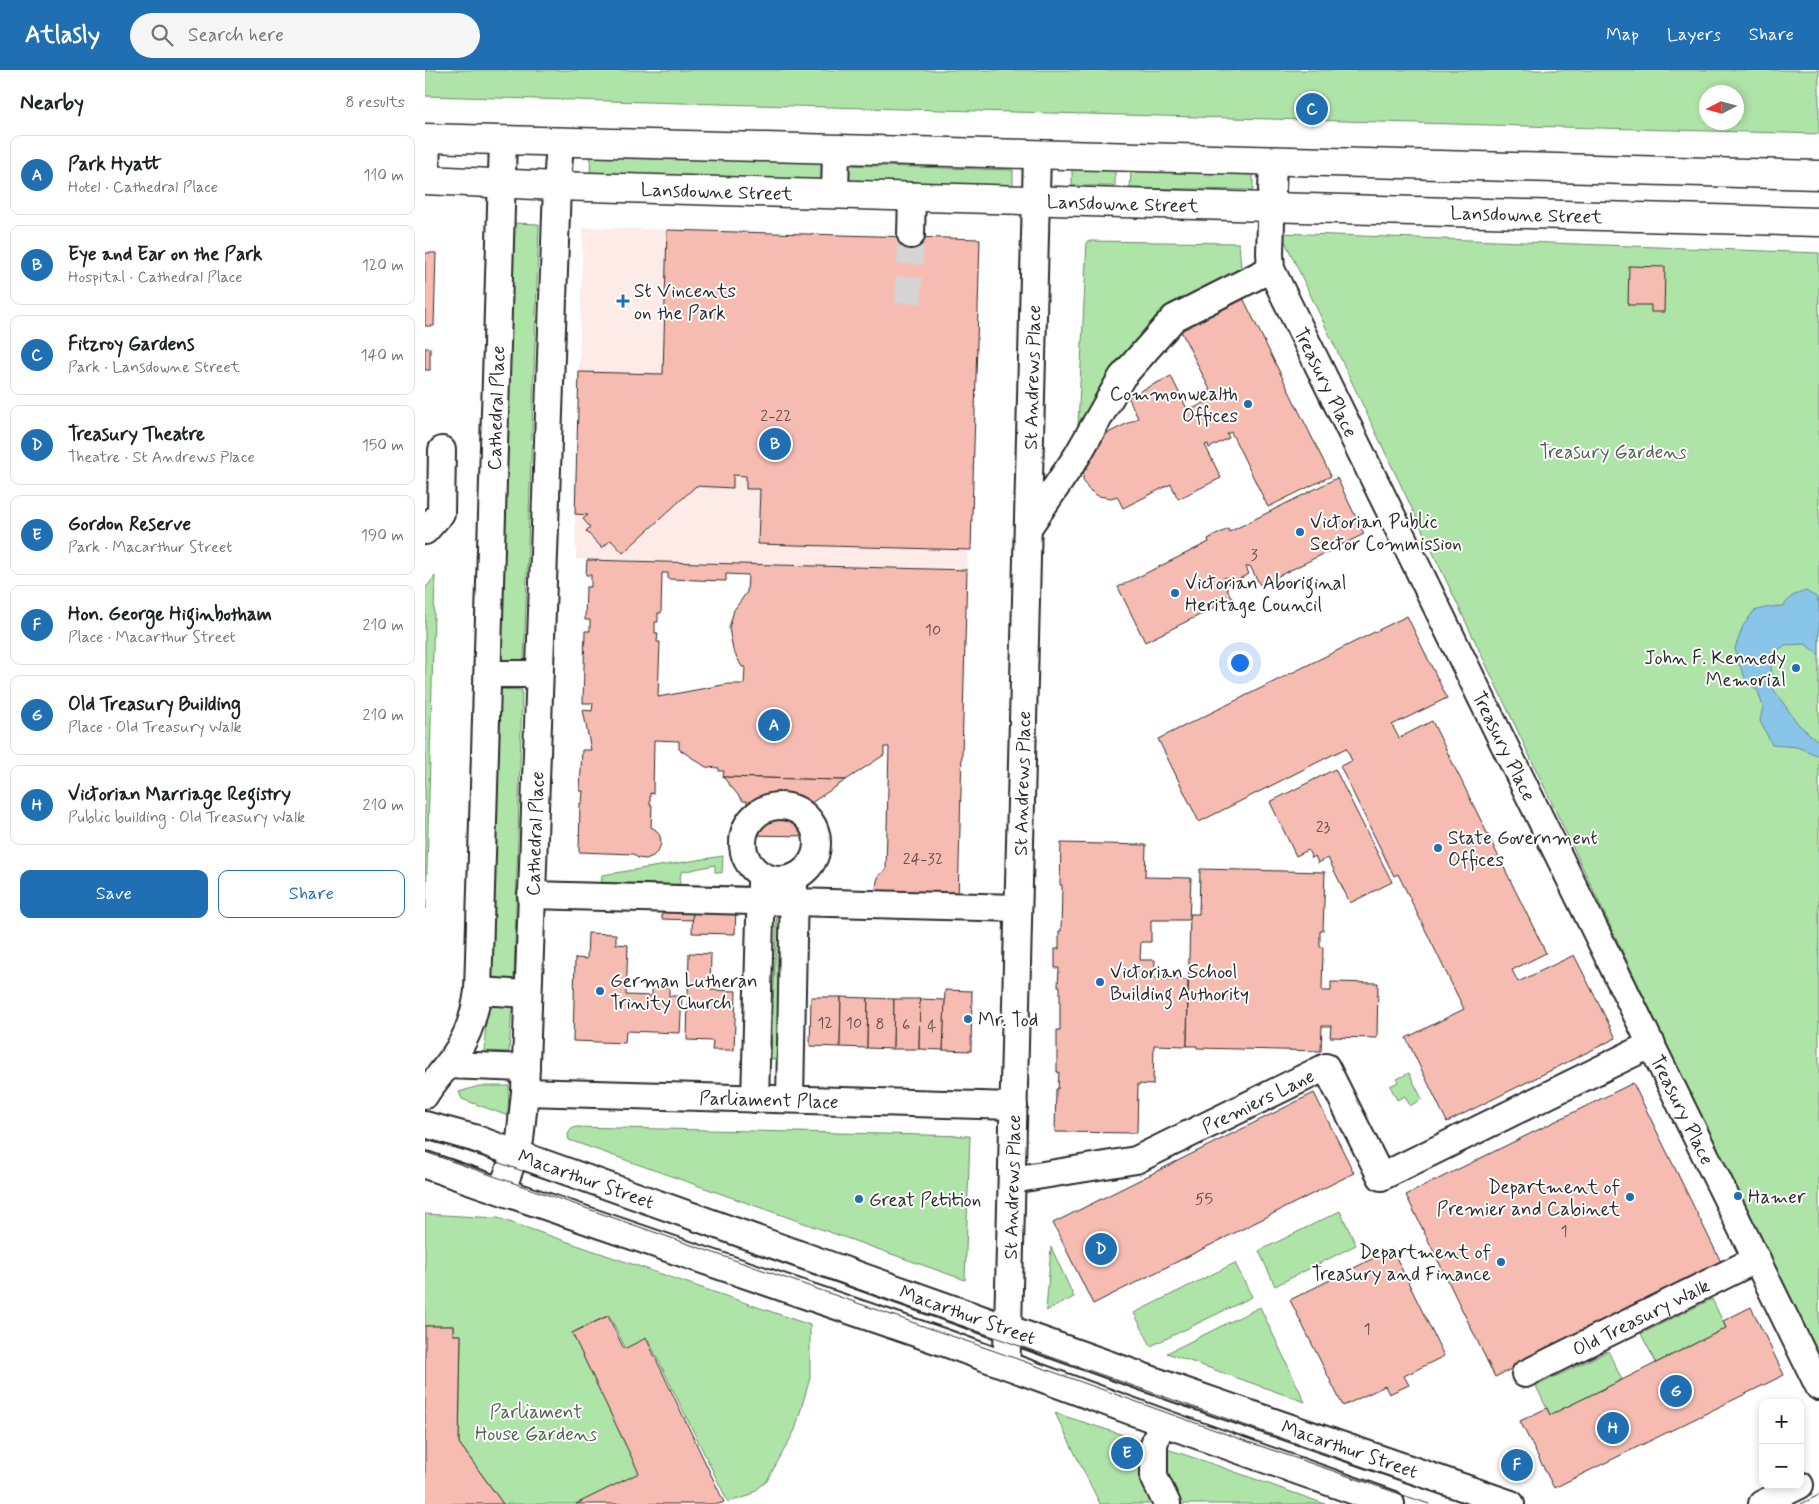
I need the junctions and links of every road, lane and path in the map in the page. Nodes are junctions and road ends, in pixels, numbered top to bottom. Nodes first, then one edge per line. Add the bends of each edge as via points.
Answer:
1 (426, 138) edge
2 (503, 140) junction
3 (560, 142) junction
4 (836, 149) junction
5 (1037, 154) junction
6 (1273, 160) junction
7 (1819, 175) edge
8 (426, 180) edge
9 (501, 183) junction
10 (557, 186) junction
11 (835, 194) junction
12 (913, 196) junction
13 (1035, 200) junction
14 (1272, 207) junction
15 (1819, 222) edge
16 (911, 235) tunnel mouth
17 (1271, 269) junction
18 (442, 450) dead end
19 (1028, 528) junction
20 (425, 532) edge
21 (487, 674) junction
22 (539, 674) junction
23 (761, 874) junction
24 (794, 889) junction
25 (531, 895) junction
26 (760, 901) junction
27 (1018, 908) junction
28 (478, 991) junction
29 (528, 994) junction
30 (1651, 1044) junction
31 (448, 1065) junction
32 (525, 1080) junction
33 (425, 1096) edge
34 (755, 1099) junction
35 (790, 1100) junction
36 (1013, 1106) junction
37 (425, 1124) edge
38 (515, 1153) junction
39 (425, 1165) edge
40 (1012, 1180) junction
41 (502, 1190) junction
42 (1757, 1259) junction
43 (833, 1265) junction
44 (825, 1303) junction
45 (958, 1310) junction
46 (1008, 1328) junction
47 (945, 1343) junction
48 (1005, 1365) junction
49 (1525, 1374) dead end
50 (1819, 1387) edge
51 (1156, 1438) dead end
52 (1819, 1476) edge
53 (1804, 1483) edge
54 (1792, 1489) edge
55 (1167, 1504) edge
56 (1391, 1504) edge
57 (1511, 1504) edge
58 (1762, 1504) edge

1 - 2 main road
1 - 8 street
2 - 3 main road
2 - 9 street, Cathedral Place
3 - 4 main road
3 - 10 street, Cathedral Place
4 - 5 main road
4 - 11 street
5 - 6 main road
5 - 13 street, St Andrews Place
6 - 7 main road
6 - 14 street, Treasury Place
8 - 9 main road, Lansdowne Street
9 - 10 main road, Lansdowne Street
9 - 21 street, Cathedral Place
10 - 11 main road, Lansdowne Street
10 - 22 street, Cathedral Place
11 - 12 main road, Lansdowne Street
12 - 13 main road, Lansdowne Street
12 - 16 street
13 - 14 main road, Lansdowne Street
13 - 19 street, St Andrews Place
14 - 15 main road, Lansdowne Street
14 - 17 street, Treasury Place
17 - 19 street via 1174,318 1122,377 1077,456
17 - 30 street, Treasury Place
18 - 20 street via 441,512
19 - 27 street, St Andrews Place
21 - 22 street
21 - 28 street, Cathedral Place
22 - 25 street, Cathedral Place
23 - 24 street
23 - 24 street via 745,856 745,832 759,812 771,807 795,809 812,825 816,849 813,861
23 - 26 street
24 - 26 street
24 - 27 street
24 - 35 street
25 - 26 street
25 - 29 street, Cathedral Place
26 - 34 street
27 - 36 street, St Andrews Place
28 - 29 street
28 - 31 street, Cathedral Place via 473,1021
29 - 32 street, Cathedral Place
30 - 40 street, Premiers Lane via 1381,1178 1326,1067 1135,1160
30 - 42 street, Treasury Place
31 - 32 street, Parliament Place
31 - 33 street, Cathedral Place
32 - 34 street, Parliament Place
32 - 38 street, Cathedral Place via 521,1130
34 - 35 street, Parliament Place
35 - 36 street, Parliament Place
36 - 40 street, St Andrews Place
37 - 38 street, Macarthur Street
38 - 41 street, Cathedral Place
38 - 43 street, Macarthur Street
39 - 41 street, Macarthur Street
40 - 46 street, St Andrews Place
41 - 44 street, Macarthur Street
42 - 49 street, Old Treasury Walk
42 - 50 street, Treasury Place
43 - 44 street
43 - 45 street, Macarthur Street
44 - 47 street, Macarthur Street
45 - 46 street, Macarthur Street
45 - 47 street
46 - 48 street, St Andrews Place
46 - 57 street, Macarthur Street
47 - 48 street, Macarthur Street
48 - 56 street, Macarthur Street
51 - 55 street via 1153,1445 1154,1477
52 - 53 street
54 - 58 street

